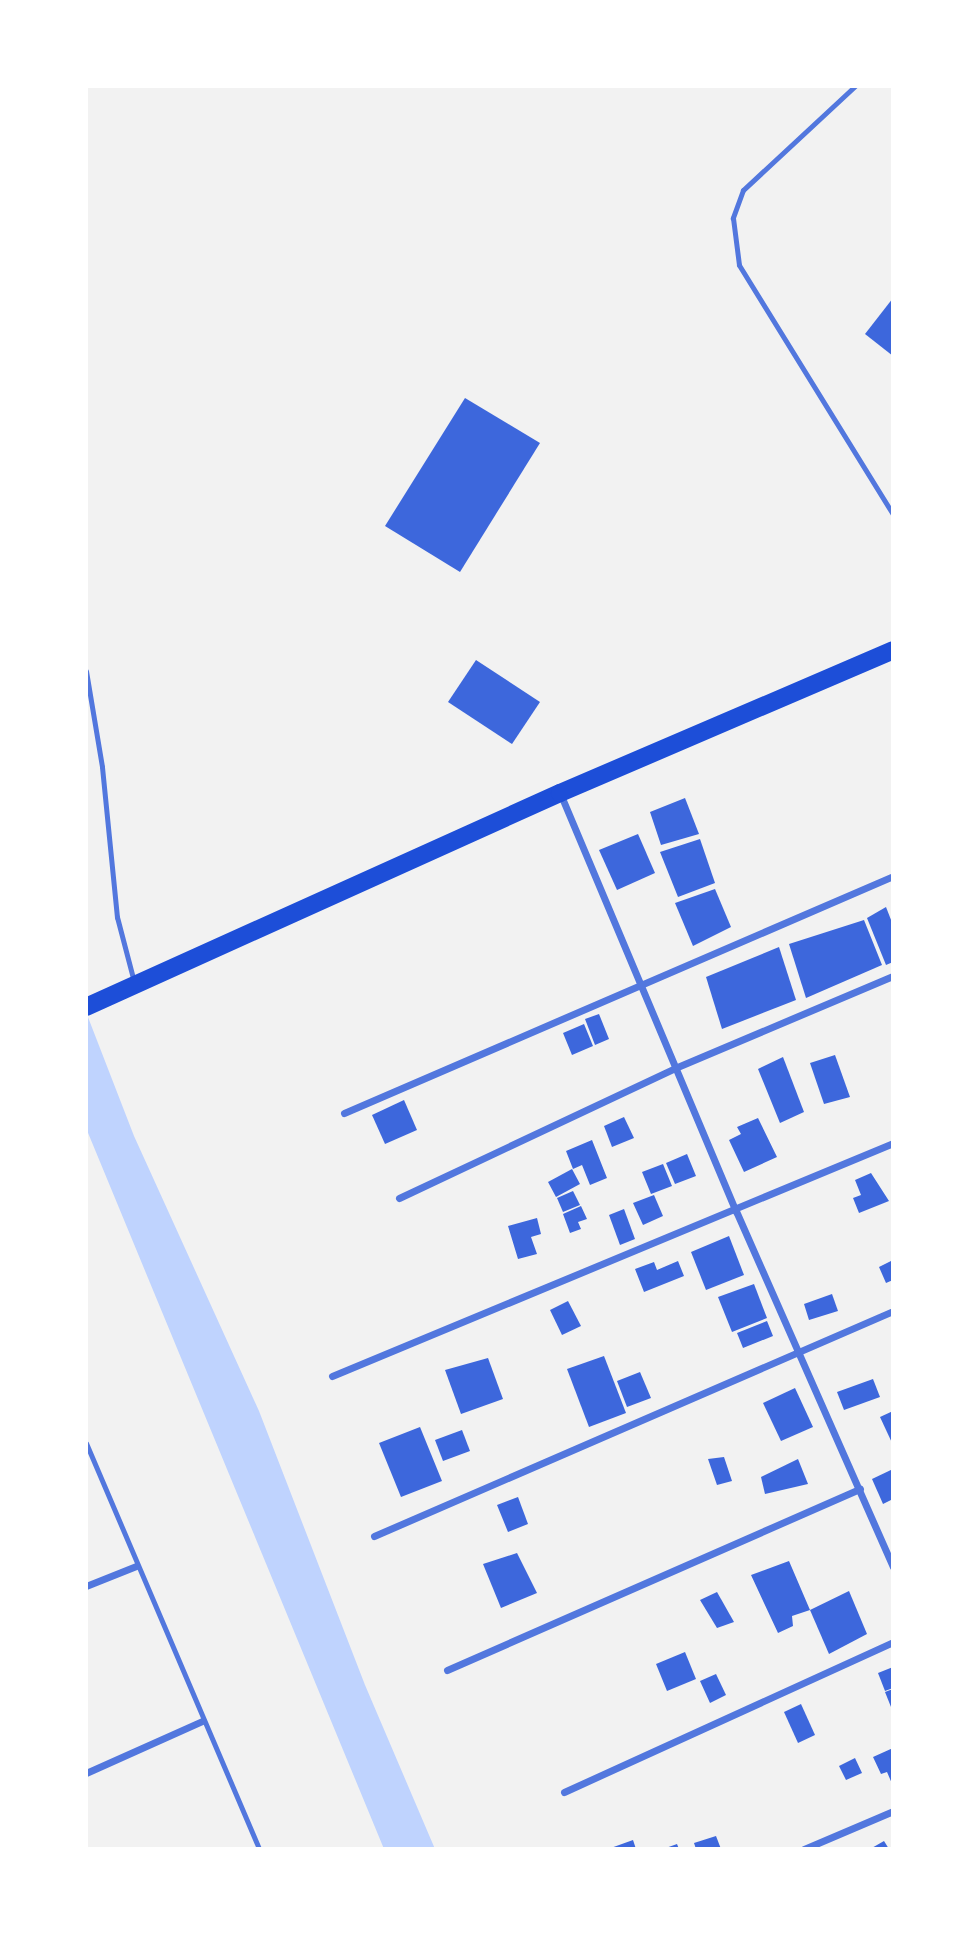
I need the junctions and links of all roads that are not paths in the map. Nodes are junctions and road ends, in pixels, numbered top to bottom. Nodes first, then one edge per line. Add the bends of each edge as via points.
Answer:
1 (855, 86) edge
2 (893, 514) edge
3 (893, 650) edge
4 (86, 671) edge
5 (560, 793) junction
6 (891, 877) dead end
7 (893, 976) edge
8 (641, 983) junction
9 (134, 984) junction
10 (92, 1005) edge
11 (675, 1068) junction
12 (344, 1113) dead end
13 (893, 1143) edge
14 (398, 1198) dead end
15 (736, 1211) junction
16 (893, 1311) edge
17 (799, 1352) junction
18 (332, 1376) dead end
19 (86, 1443) edge
20 (860, 1489) junction
21 (374, 1536) dead end
22 (136, 1566) junction
23 (893, 1567) edge
24 (86, 1586) edge
25 (893, 1642) edge
26 (447, 1671) dead end
27 (202, 1721) junction
28 (86, 1773) edge
29 (564, 1792) dead end
30 (893, 1811) edge
31 (259, 1849) edge
32 (804, 1849) edge

1 - 2 lane via 743,190 733,218 739,265
3 - 5 main road
4 - 9 lane via 117,917
5 - 8 street
5 - 9 main road
6 - 8 street
7 - 11 street
8 - 11 street
8 - 12 street
9 - 10 main road
11 - 14 street
11 - 15 street
13 - 15 street
15 - 17 street
15 - 18 street
16 - 17 street
17 - 20 street
17 - 21 street
19 - 22 lane
20 - 23 street
20 - 26 street
22 - 24 street
22 - 27 lane
25 - 29 street
27 - 28 street
27 - 31 lane
30 - 32 street

